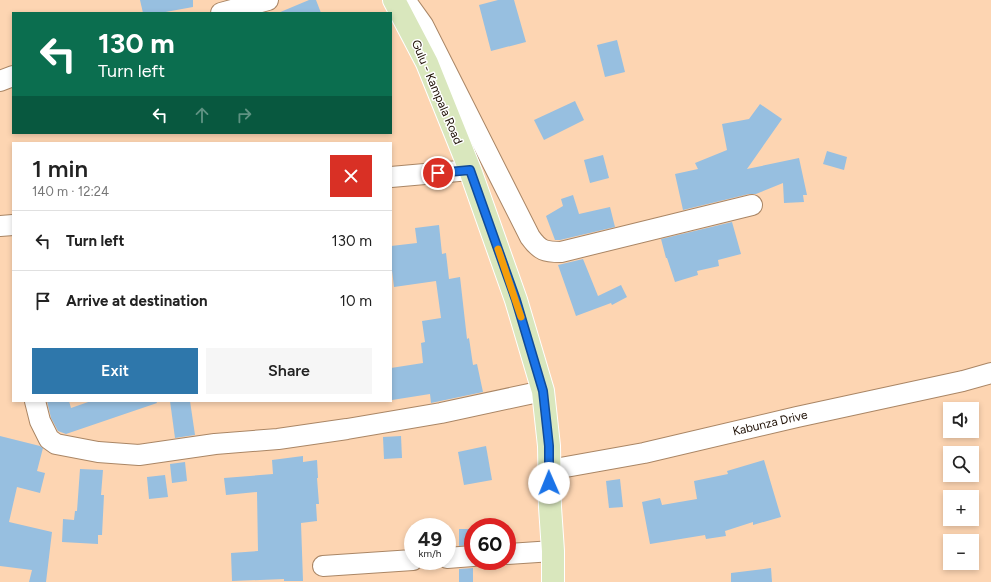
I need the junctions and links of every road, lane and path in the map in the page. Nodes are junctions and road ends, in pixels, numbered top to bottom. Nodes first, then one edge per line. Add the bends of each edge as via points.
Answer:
1 (268, 0) edge
2 (394, 0) edge
3 (405, 0) edge
4 (225, 12) edge
5 (12, 76) edge
6 (0, 82) edge
7 (470, 170) junction
8 (392, 177) edge
9 (752, 205) dead end
10 (12, 225) edge
11 (0, 226) edge
12 (991, 373) edge
13 (543, 391) junction
14 (35, 402) edge
15 (549, 470) junction
16 (553, 551) junction
17 (516, 553) edge
18 (404, 561) edge
19 (323, 566) dead end
20 (553, 582) edge

1 - 4 street
2 - 7 main road, Gulu - Kampala Road via 427,63
3 - 9 street via 423,25 526,230 537,247 548,252 561,252
5 - 6 street
7 - 8 street
7 - 13 main road, Gulu - Kampala Road via 516,300
10 - 11 street
12 - 15 street, Kabunza Drive via 644,453
13 - 14 street via 441,414 347,429 139,454 98,452 56,444 49,439 40,421
13 - 15 main road, Gulu - Kampala Road
15 - 16 main road, Gulu - Kampala Road
16 - 17 street
16 - 20 main road, Gulu - Kampala Road
18 - 19 street

